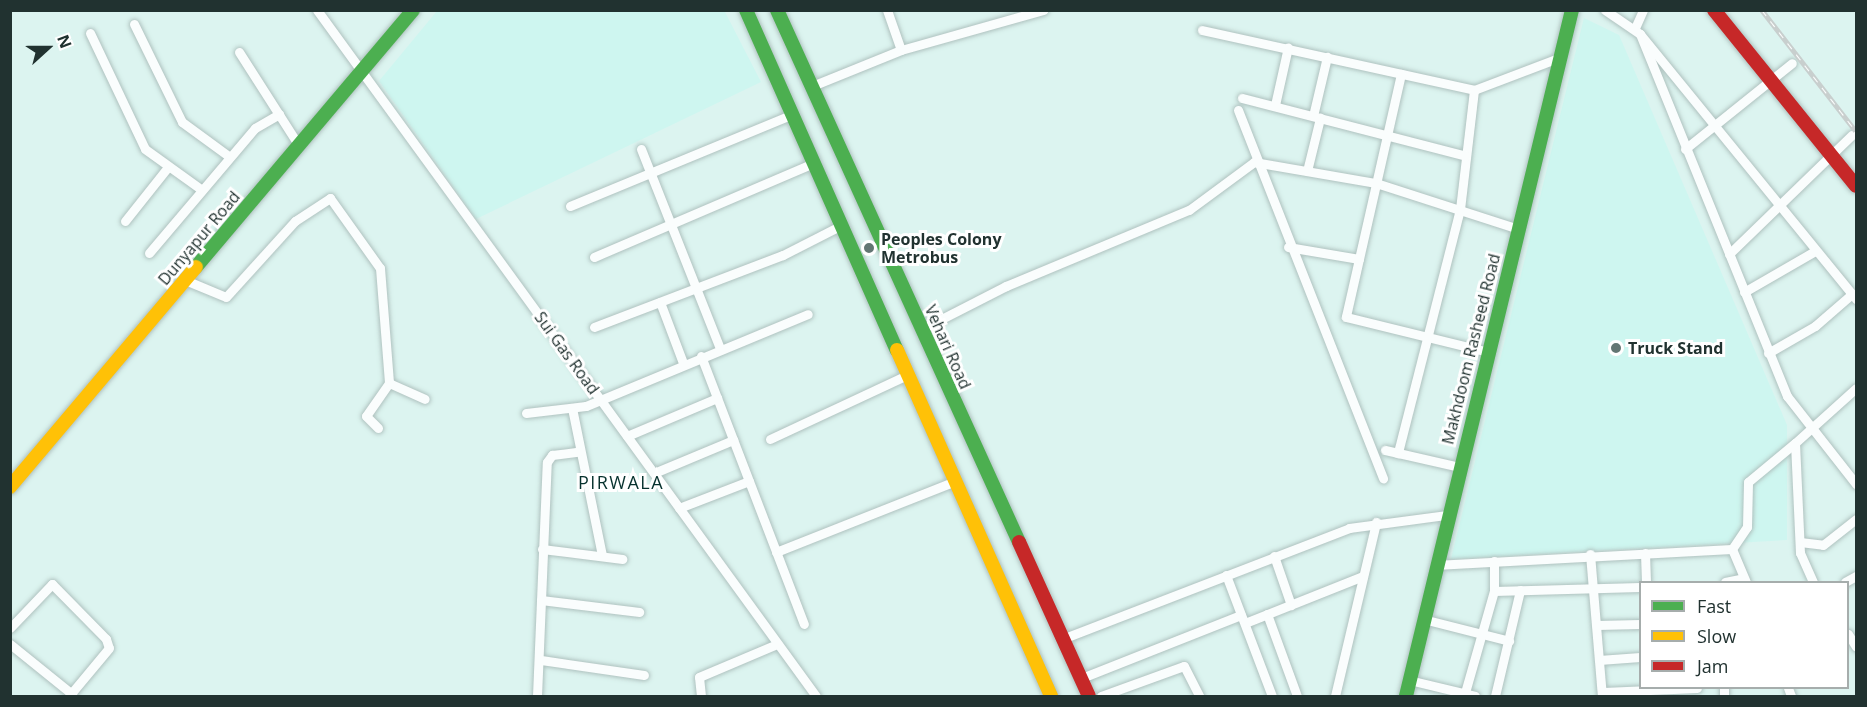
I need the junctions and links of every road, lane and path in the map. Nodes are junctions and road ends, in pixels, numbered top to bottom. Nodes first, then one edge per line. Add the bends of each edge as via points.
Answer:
1 (317, 10) edge
2 (413, 10) edge
3 (746, 10) edge
4 (777, 10) edge
5 (888, 10) edge
6 (1043, 10) edge
7 (1572, 10) edge
8 (1605, 10) edge
9 (1643, 10) edge
10 (1714, 10) edge
11 (134, 24) dead end
12 (1202, 30) dead end
13 (1637, 31) junction
14 (90, 33) dead end
15 (1288, 47) junction
16 (901, 50) junction
17 (239, 51) dead end
18 (1327, 57) junction
19 (1560, 57) junction
20 (1792, 63) dead end
21 (362, 73) junction
22 (1401, 74) junction
23 (1769, 82) junction
24 (812, 86) junction
25 (1474, 90) junction
26 (1242, 98) dead end
27 (1275, 105) junction
28 (1238, 110) dead end
29 (279, 114) junction
30 (791, 115) junction
31 (1317, 117) junction
32 (1713, 127) junction
33 (1852, 135) dead end
34 (1387, 136) junction
35 (299, 146) junction
36 (641, 149) dead end
37 (1685, 149) junction
38 (1466, 156) junction
39 (230, 157) junction
40 (1831, 157) junction
41 (1254, 162) junction
42 (811, 164) junction
43 (168, 167) junction
44 (1307, 171) junction
45 (652, 173) junction
46 (1376, 183) junction
47 (1857, 186) edge
48 (202, 190) junction
49 (570, 206) dead end
50 (1460, 209) junction
51 (1782, 209) junction
52 (124, 221) dead end
53 (675, 224) junction
54 (838, 226) junction
55 (1518, 229) junction
56 (1288, 247) junction
57 (1815, 251) junction
58 (149, 253) dead end
59 (1729, 254) junction
60 (594, 256) dead end
61 (1359, 259) junction
62 (185, 280) junction
63 (698, 287) junction
64 (1744, 292) junction
65 (1854, 297) edge
66 (660, 302) junction
67 (808, 315) dead end
68 (594, 327) dead end
69 (922, 329) junction
70 (1427, 335) junction
71 (720, 349) junction
72 (1488, 352) junction
73 (1768, 353) junction
74 (701, 356) junction
75 (683, 363) junction
76 (907, 375) junction
77 (389, 383) junction
78 (1857, 388) edge
79 (598, 397) junction
80 (717, 398) junction
81 (425, 399) dead end
82 (573, 408) junction
83 (526, 413) dead end
84 (378, 428) dead end
85 (1809, 429) junction
86 (627, 436) junction
87 (770, 439) dead end
88 (733, 440) junction
89 (1795, 443) junction
90 (1385, 450) dead end
91 (578, 452) junction
92 (1398, 453) junction
93 (1459, 467) junction
94 (654, 473) junction
95 (1383, 479) dead end
96 (749, 481) junction
97 (955, 481) junction
98 (1857, 484) edge
99 (10, 487) edge
100 (679, 508) junction
101 (1447, 515) junction
102 (1857, 519) edge
103 (1376, 522) junction
104 (1800, 542) junction
105 (542, 549) junction
106 (1732, 549) junction
107 (776, 552) junction
108 (1645, 553) junction
109 (1590, 554) junction
110 (602, 556) junction
111 (1274, 556) junction
112 (621, 559) dead end
113 (1494, 561) junction
114 (1435, 565) junction
115 (1226, 574) junction
116 (1363, 576) junction
117 (1745, 580) edge
118 (1646, 581) edge
119 (1812, 581) edge
120 (1639, 587) edge
121 (1593, 589) junction
122 (1520, 590) junction
123 (1494, 591) junction
124 (541, 600) junction
125 (1291, 605) junction
126 (639, 612) dead end
127 (1267, 614) junction
128 (1243, 619) junction
129 (1423, 619) junction
130 (804, 624) dead end
131 (1639, 624) edge
132 (1598, 625) junction
133 (10, 628) edge
134 (1480, 636) junction
135 (1062, 639) junction
136 (1509, 641) junction
137 (10, 644) edge
138 (777, 644) junction
139 (1639, 657) edge
140 (541, 660) junction
141 (1599, 660) junction
142 (644, 675) dead end
143 (1079, 679) junction
144 (1409, 680) junction
145 (1678, 689) edge
146 (1651, 692) edge
147 (1602, 694) edge
148 (70, 695) edge
149 (1199, 695) edge
150 (537, 696) edge
151 (700, 696) edge
152 (816, 696) edge
153 (1051, 696) edge
154 (1089, 696) edge
155 (1101, 696) edge
156 (1187, 696) edge
157 (1272, 696) edge
158 (1297, 696) edge
159 (1335, 696) edge
160 (1406, 696) edge
161 (1465, 696) edge
162 (1475, 696) edge
163 (1495, 696) edge

1 - 21 street, Sui Gas Road
2 - 21 main road, Dunyapur Road
3 - 30 main road
4 - 24 main road, Vehari Road
5 - 16 street
6 - 16 street
7 - 19 main road, Makhdoom Rasheed Road
8 - 13 street
9 - 13 street
10 - 23 main road
11 - 39 street via 170,105 182,122
12 - 15 street
13 - 32 street
13 - 37 street
14 - 43 street via 145,149
15 - 18 street
15 - 27 street
16 - 24 street
17 - 29 street
18 - 22 street
18 - 31 street
19 - 25 street
19 - 55 main road, Makhdoom Rasheed Road
20 - 23 street
21 - 35 main road, Dunyapur Road
21 - 79 street, Sui Gas Road
22 - 25 street
22 - 34 street
23 - 32 street
23 - 40 main road
24 - 69 main road, Vehari Road
25 - 38 street
26 - 27 street
27 - 31 street
28 - 41 street
29 - 35 street
29 - 39 street via 255,128
30 - 42 main road
30 - 45 street
31 - 34 street
31 - 44 street
32 - 37 street
32 - 51 street
33 - 40 street
34 - 38 street
34 - 46 street
35 - 62 main road, Dunyapur Road
36 - 45 street
37 - 59 street
38 - 50 street
39 - 48 street
40 - 47 main road
40 - 51 street
41 - 44 street
41 - 56 street
41 - 69 street via 1189,210 1006,286
42 - 53 street
42 - 54 main road
43 - 48 street
43 - 52 street
44 - 46 street
45 - 49 street
45 - 53 street
46 - 50 street
46 - 61 street
48 - 58 street
50 - 55 street
50 - 70 street
51 - 57 street
51 - 59 street
53 - 60 street
53 - 63 street
54 - 63 street
54 - 76 main road
55 - 72 main road, Makhdoom Rasheed Road
56 - 61 street
56 - 95 street
57 - 64 street
57 - 65 street
59 - 64 street
61 - 70 street via 1346,317
62 - 77 street via 226,297 295,220 330,198 380,268
62 - 99 main road, Dunyapur Road
63 - 66 street
63 - 71 street
64 - 73 street
65 - 73 street via 1815,326
66 - 68 street
66 - 75 street
67 - 71 street
69 - 135 main road, Vehari Road
70 - 72 street
70 - 92 street
71 - 74 street
72 - 93 main road, Makhdoom Rasheed Road
73 - 85 street
74 - 75 street
74 - 80 street
75 - 79 street
76 - 87 street
76 - 97 main road
77 - 81 street
77 - 84 street via 367,413
78 - 85 street
79 - 82 street
79 - 86 street, Sui Gas Road
80 - 86 street
80 - 88 street
82 - 83 street
82 - 91 street
85 - 89 street
85 - 98 street
86 - 94 street, Sui Gas Road
88 - 94 street
88 - 96 street
89 - 104 street
89 - 106 street via 1748,482 1747,527
90 - 92 street
91 - 105 street via 548,457
91 - 110 street
92 - 93 street
93 - 101 main road, Makhdoom Rasheed Road
94 - 100 street, Sui Gas Road
96 - 100 street
96 - 107 street
97 - 107 street
97 - 153 main road
100 - 138 street, Sui Gas Road
101 - 103 street
101 - 114 main road, Makhdoom Rasheed Road
102 - 104 street via 1823,545
103 - 111 street
103 - 116 street
104 - 119 street via 1802,565
105 - 110 street
105 - 124 street
106 - 108 street
106 - 117 street
107 - 130 street
108 - 109 street
108 - 118 street
109 - 113 street
109 - 121 street
110 - 112 street
111 - 115 street
111 - 125 street
113 - 114 street
113 - 123 street
114 - 129 main road, Makhdoom Rasheed Road
115 - 128 street
115 - 135 street
116 - 125 street
116 - 159 street
120 - 121 street
121 - 122 street
121 - 132 street
122 - 123 street
122 - 136 street
123 - 134 street
124 - 126 street
124 - 140 street
125 - 127 street
127 - 128 street
127 - 158 street
128 - 143 street
128 - 157 street
129 - 134 street
129 - 144 main road, Makhdoom Rasheed Road
131 - 132 street
132 - 141 street
133 - 148 street via 51,584 99,632 109,648
134 - 136 street
134 - 161 street
135 - 143 main road, Vehari Road
136 - 163 street
137 - 148 street
138 - 151 street via 699,677
138 - 152 street, Sui Gas Road
139 - 141 street
140 - 142 street
140 - 150 street
141 - 147 street
143 - 154 main road, Vehari Road
144 - 160 main road, Makhdoom Rasheed Road
144 - 161 street
145 - 146 street
146 - 147 street
149 - 155 street via 1184,666
149 - 156 street
161 - 162 street

